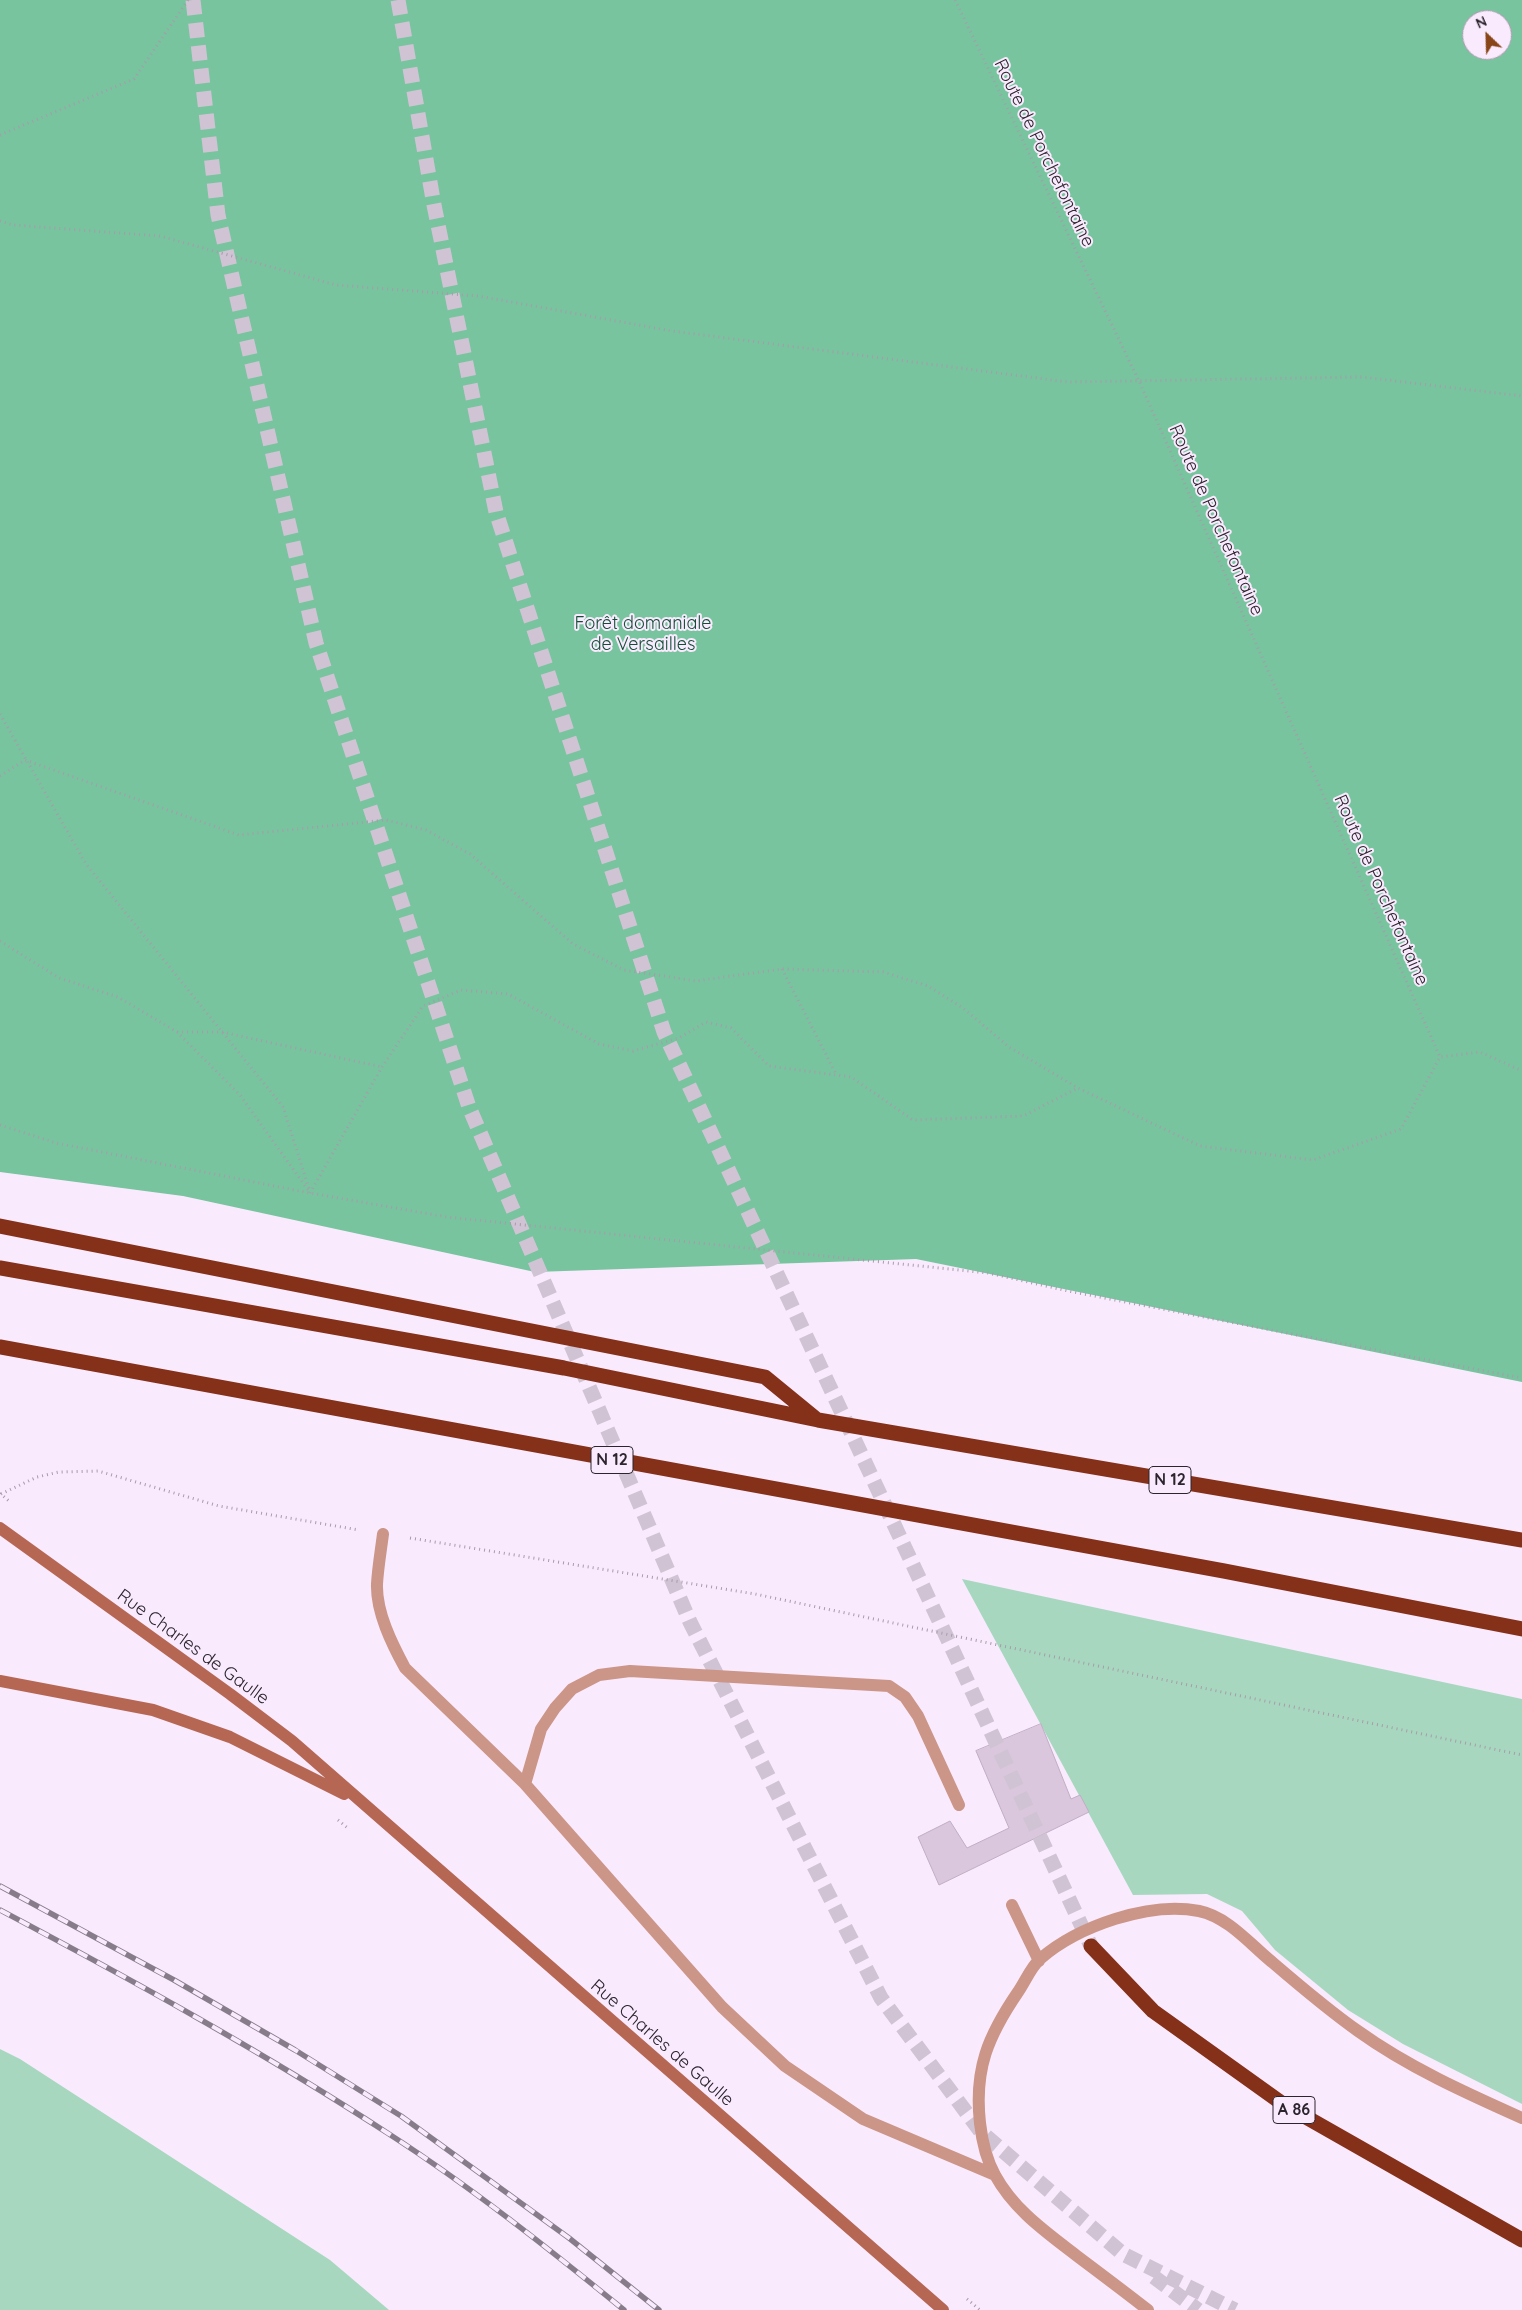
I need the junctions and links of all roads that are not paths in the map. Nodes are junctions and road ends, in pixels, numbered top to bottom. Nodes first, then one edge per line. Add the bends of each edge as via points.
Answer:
1 (0, 1226) edge
2 (0, 1268) edge
3 (0, 1347) edge
4 (818, 1420) junction
5 (0, 1528) edge
6 (383, 1534) road end
7 (1522, 1540) edge
8 (1522, 1629) edge
9 (0, 1681) edge
10 (526, 1784) junction
11 (359, 1802) junction
12 (959, 1805) dead end
13 (1012, 1905) dead end
14 (1091, 1946) tunnel mouth
15 (1039, 1961) junction
16 (1522, 2118) edge
17 (995, 2175) junction
18 (1522, 2240) edge
19 (943, 2310) edge
20 (1148, 2310) edge

1 - 4 highway via 765,1376
2 - 4 highway, N 12 via 564,1368
3 - 8 highway, N 12 via 1224,1571
4 - 7 highway, N 12
5 - 11 main road, Rue Charles de Gaulle via 292,1741
6 - 10 lane via 377,1586 392,1646 405,1668
9 - 11 main road, Rue Charles de Gaulle via 153,1710 230,1736
10 - 12 lane via 540,1730 555,1708 572,1690 599,1674 630,1671 888,1686 905,1697 918,1716
10 - 17 lane via 722,2008 785,2066 863,2119
11 - 19 main road, Rue Charles de Gaulle
13 - 15 lane
14 - 18 highway, A 86 via 1153,2011 1283,2104
15 - 16 lane via 1058,1946 1088,1930 1140,1912 1170,1908 1202,1912 1241,1934 1360,2033 1412,2065
15 - 17 lane via 997,2022 984,2053 978,2082 984,2151
17 - 20 lane via 1016,2205 1035,2224

